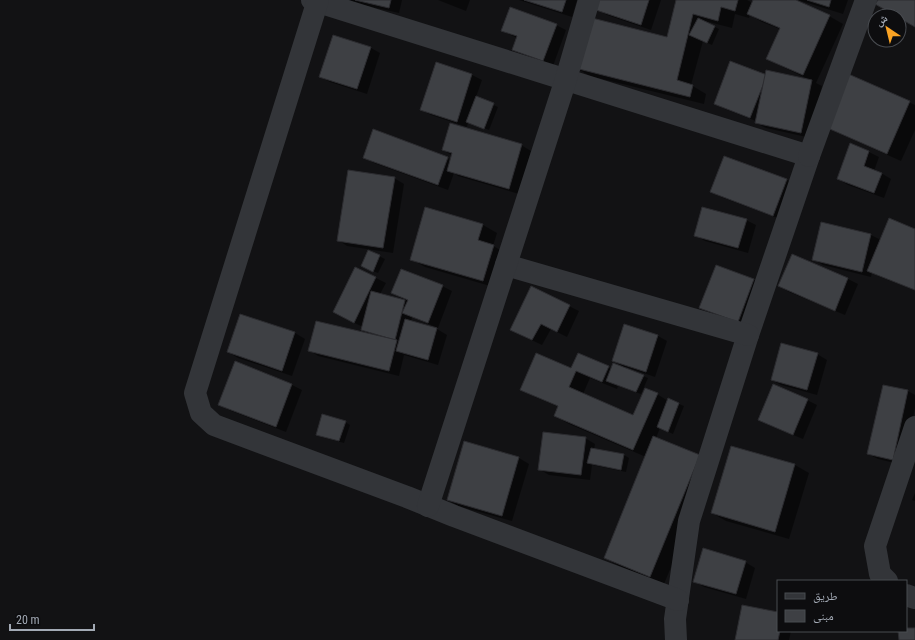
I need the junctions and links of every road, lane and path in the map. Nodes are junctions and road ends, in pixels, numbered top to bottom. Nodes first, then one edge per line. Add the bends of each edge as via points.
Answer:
1 (589, 0) edge
2 (866, 0) edge
3 (316, 1) edge
4 (566, 79) junction
5 (809, 156) junction
6 (506, 265) junction
7 (748, 335) junction
8 (915, 427) edge
9 (428, 506) junction
10 (886, 580) edge
11 (678, 600) junction
12 (676, 640) edge

1 - 4 street
2 - 5 street
3 - 4 street
3 - 9 street via 195,393 201,413 214,425
4 - 5 street
4 - 6 street
5 - 7 street
6 - 7 street
6 - 9 street
7 - 11 street via 689,521
8 - 10 street via 875,546 880,574
9 - 11 street
11 - 12 street via 675,619

